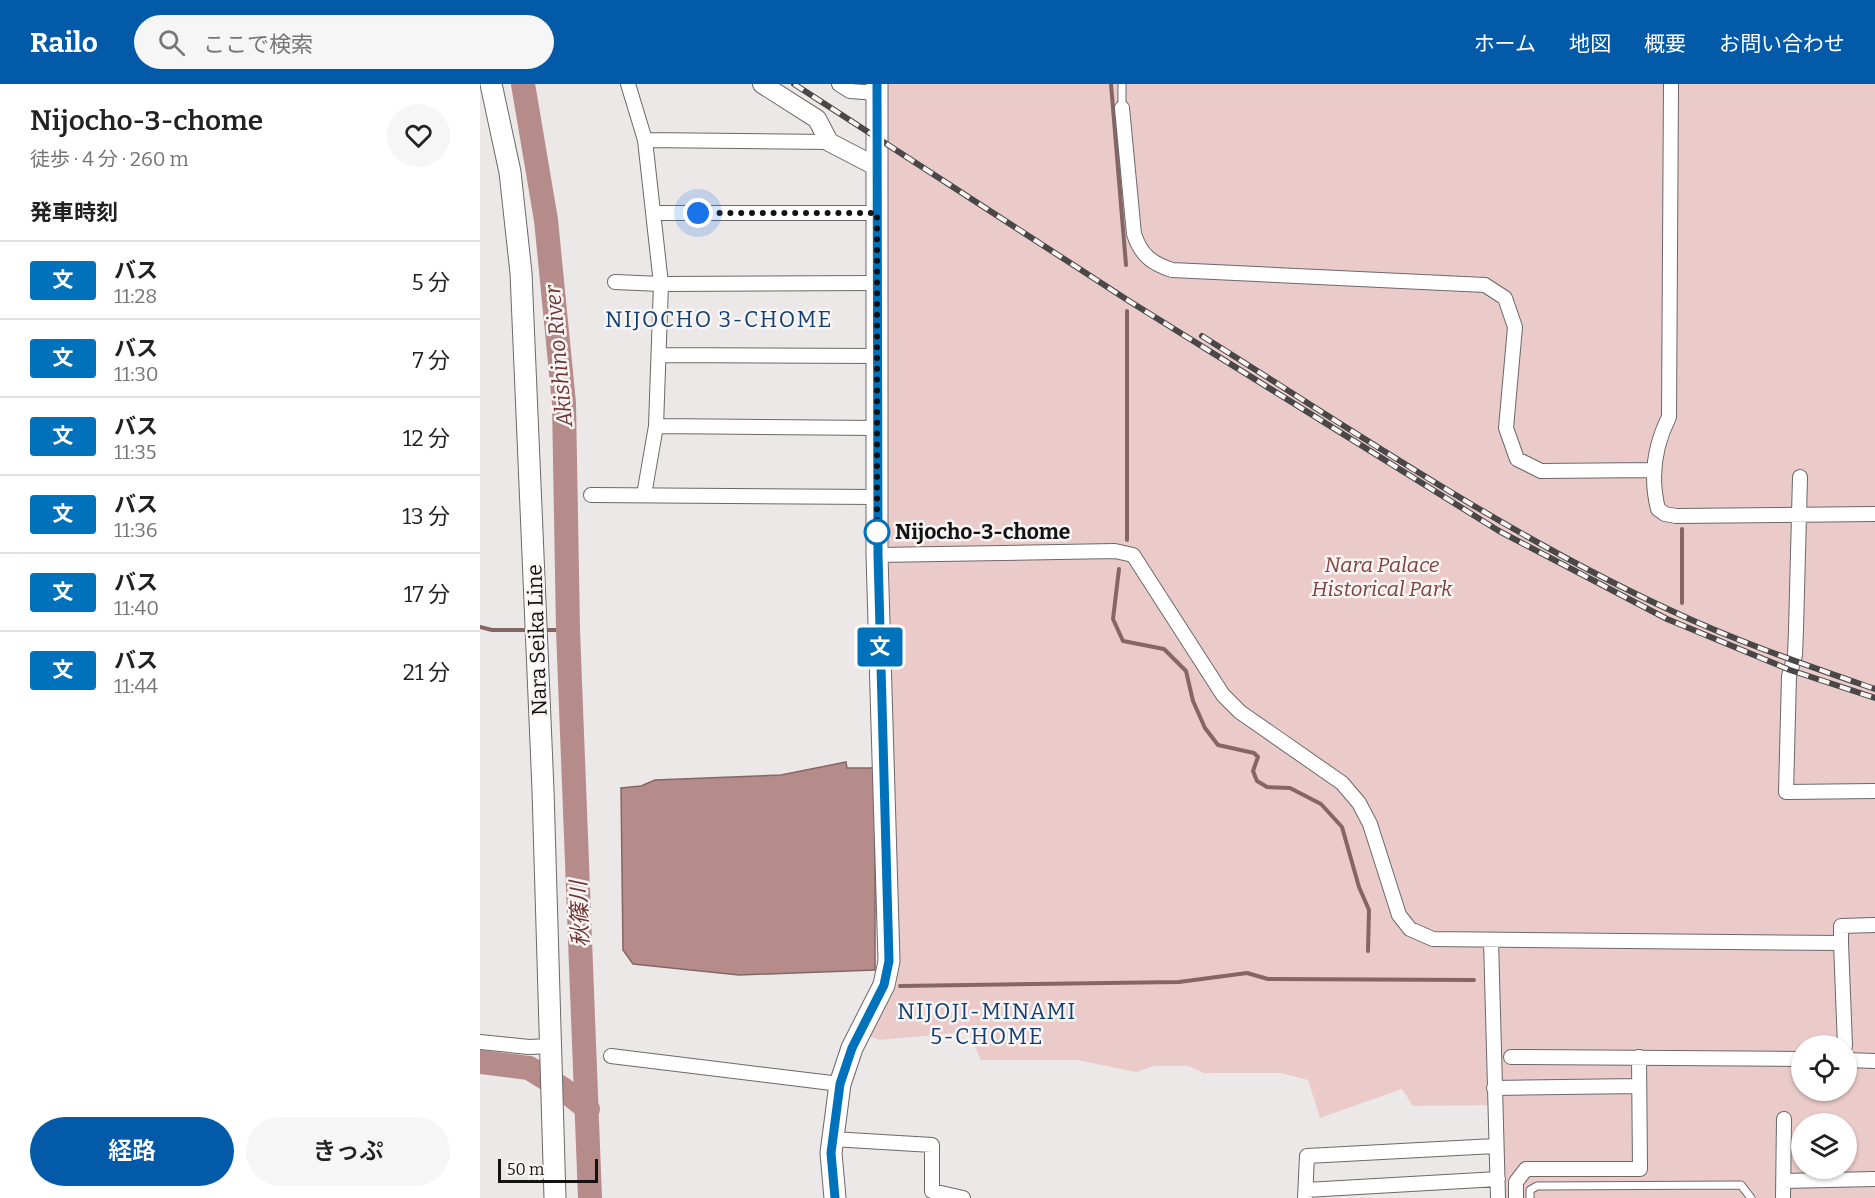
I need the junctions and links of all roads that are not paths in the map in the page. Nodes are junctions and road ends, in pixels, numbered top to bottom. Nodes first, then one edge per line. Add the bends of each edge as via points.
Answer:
1 (491, 84) edge
2 (628, 84) edge
3 (762, 84) edge
4 (839, 84) edge
5 (1122, 84) edge
6 (1671, 84) edge
7 (877, 89) edge
8 (1122, 108) joint
9 (645, 140) junction
10 (829, 142) junction
11 (877, 167) junction
12 (653, 213) junction
13 (877, 213) junction
14 (615, 282) dead end
15 (661, 284) junction
16 (877, 284) junction
17 (659, 355) junction
18 (877, 356) junction
19 (656, 426) junction
20 (877, 428) junction
21 (1653, 470) junction
22 (1800, 477) dead end
23 (591, 495) dead end
24 (644, 495) junction
25 (877, 496) junction
26 (1799, 514) junction
27 (1875, 514) edge
28 (878, 555) junction
29 (1875, 791) edge
30 (1875, 925) edge
31 (1491, 940) junction
32 (1841, 943) junction
33 (1845, 1035) edge
34 (480, 1042) edge
35 (550, 1051) junction
36 (611, 1056) dead end
37 (1511, 1057) dead end
38 (1639, 1057) junction
39 (1791, 1059) edge
40 (1857, 1060) edge
41 (1875, 1061) edge
42 (840, 1084) junction
43 (1639, 1086) junction
44 (1494, 1088) junction
45 (1784, 1119) dead end
46 (832, 1139) junction
47 (1495, 1146) junction
48 (1498, 1179) junction
49 (1875, 1179) edge
50 (1783, 1181) junction
51 (1305, 1194) edge
52 (555, 1198) edge
53 (835, 1198) edge
54 (963, 1198) edge
55 (1498, 1198) edge
56 (1516, 1198) edge
57 (1530, 1198) edge
58 (1752, 1198) edge
59 (1784, 1198) edge

1 - 35 main road, Nara Seika Line via 510,171 523,292
2 - 9 street
3 - 10 street via 817,119
4 - 7 street via 850,91
5 - 8 lane
6 - 21 street via 1669,417 1659,437
7 - 11 main road
8 - 21 street via 1134,234 1139,248 1152,263 1172,270 1485,285 1505,298 1515,327 1506,428 1517,459 1541,471
9 - 10 street
9 - 12 street
10 - 11 street
11 - 13 main road
12 - 13 street
12 - 15 street
13 - 16 main road
14 - 15 street
15 - 16 street
15 - 17 street
16 - 18 main road
17 - 18 street
17 - 19 street
18 - 20 main road
19 - 20 street
19 - 24 street
20 - 25 main road
21 - 26 street via 1658,509 1665,514
22 - 26 street
23 - 24 street
24 - 25 street
25 - 28 main road
26 - 27 street
26 - 29 street via 1786,792
28 - 31 street via 1115,551 1133,555 1223,695 1240,712 1342,783 1359,803 1370,824 1399,915 1410,929 1432,939
28 - 42 main road via 889,961 884,985 852,1048
30 - 32 street via 1841,926
31 - 32 street
31 - 44 street
32 - 33 street
34 - 35 street
35 - 52 main road, Nara Seika Line
36 - 42 street
37 - 38 street
38 - 39 street
38 - 43 street
40 - 41 street
42 - 46 main road
43 - 44 street
43 - 56 street via 1640,1170 1526,1170 1516,1182
44 - 47 street
45 - 50 street
46 - 53 main road
46 - 54 street via 932,1145 932,1191
47 - 48 street
47 - 51 street via 1307,1156
48 - 51 street
48 - 55 street
49 - 50 street
50 - 59 street
57 - 58 lane via 1530,1190 1537,1186 1741,1185

